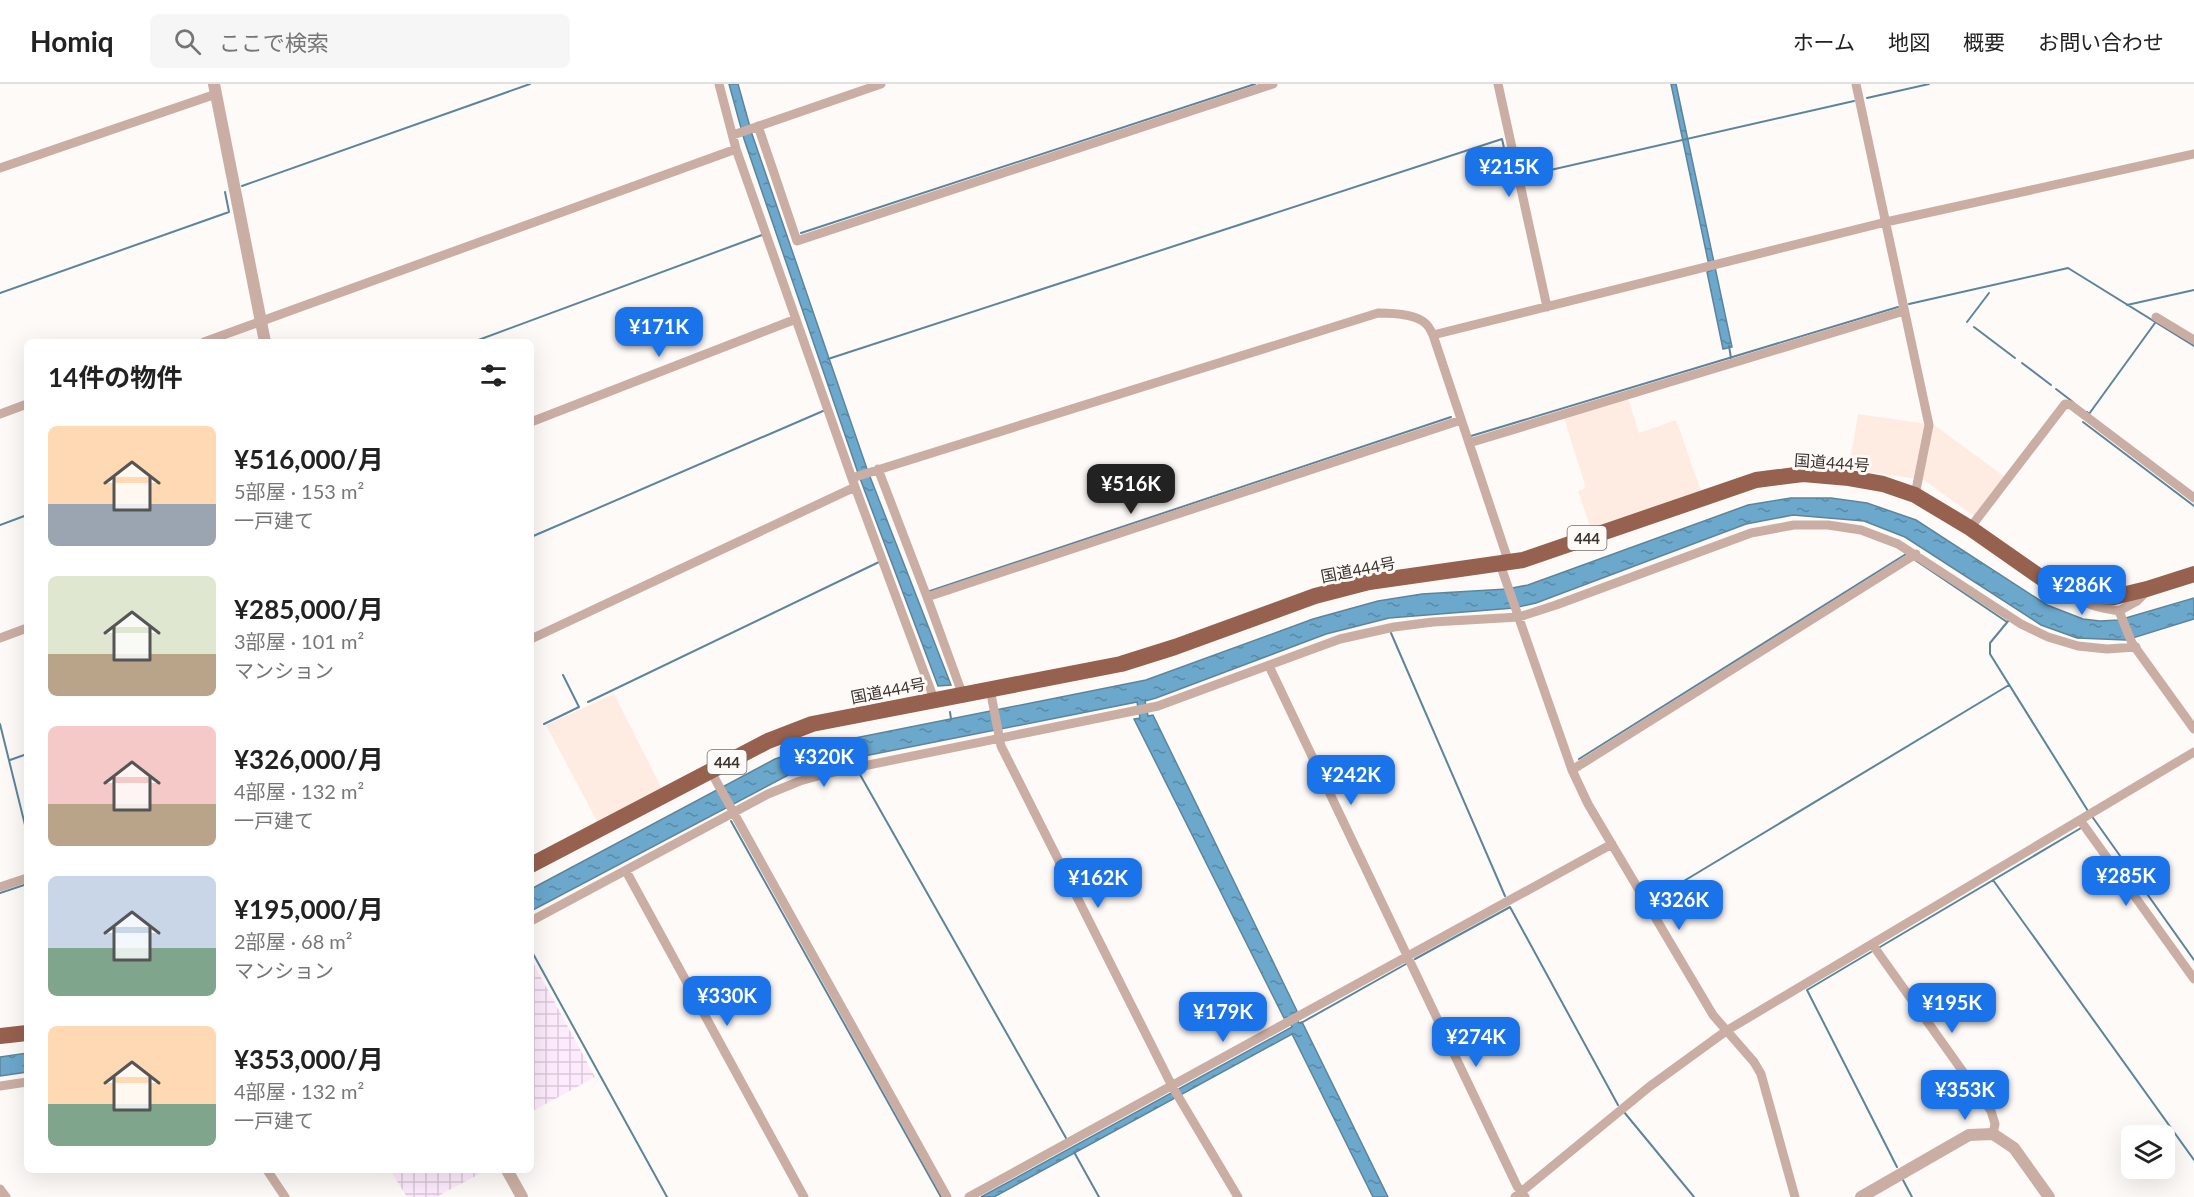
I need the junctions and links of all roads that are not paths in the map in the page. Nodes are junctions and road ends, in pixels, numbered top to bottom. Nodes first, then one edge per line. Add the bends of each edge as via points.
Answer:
1 (719, 84) edge
2 (881, 84) edge
3 (1274, 84) edge
4 (1498, 84) edge
5 (1856, 84) edge
6 (215, 89) edge
7 (756, 127) junction
8 (736, 134) junction
9 (736, 148) junction
10 (2194, 154) edge
11 (0, 168) edge
12 (1886, 222) junction
13 (1547, 307) junction
14 (1904, 311) junction
15 (2156, 317) dead end
16 (796, 319) junction
17 (261, 322) junction
18 (1433, 335) junction
19 (213, 339) edge
20 (264, 339) edge
21 (2194, 340) edge
22 (24, 405) edge
23 (0, 414) edge
24 (1461, 420) junction
25 (534, 421) edge
26 (1469, 443) junction
27 (875, 470) junction
28 (854, 480) junction
29 (1915, 495) junction
30 (2194, 498) edge
31 (1970, 528) junction
32 (1916, 554) junction
33 (1505, 569) junction
34 (2194, 574) edge
35 (2147, 589) junction
36 (2068, 590) junction
37 (927, 597) junction
38 (2120, 613) junction
39 (1519, 616) junction
40 (24, 629) edge
41 (0, 638) edge
42 (534, 638) edge
43 (2134, 645) junction
44 (1269, 666) junction
45 (960, 694) junction
46 (991, 697) junction
47 (936, 698) junction
48 (2194, 729) edge
49 (999, 736) junction
50 (2194, 752) edge
51 (1572, 770) junction
52 (714, 778) junction
53 (732, 811) junction
54 (2087, 816) junction
55 (1612, 844) junction
56 (534, 864) edge
57 (626, 871) junction
58 (24, 879) edge
59 (0, 887) edge
60 (534, 919) edge
61 (1872, 944) junction
62 (1408, 957) junction
63 (2194, 979) edge
64 (1726, 1031) junction
65 (24, 1033) edge
66 (0, 1036) edge
67 (24, 1082) edge
68 (0, 1086) edge
69 (1175, 1091) junction
70 (1993, 1134) junction
71 (269, 1173) edge
72 (509, 1173) edge
73 (0, 1190) edge
74 (1520, 1195) edge
75 (6, 1197) edge
76 (285, 1197) edge
77 (522, 1197) edge
78 (804, 1197) edge
79 (946, 1197) edge
80 (969, 1197) edge
81 (1238, 1197) edge
82 (1795, 1197) edge
83 (1861, 1197) edge
84 (2049, 1197) edge

1 - 8 street
2 - 7 street
3 - 7 street via 797,241
4 - 13 street
5 - 12 street
6 - 11 street
6 - 17 street
7 - 8 street
8 - 9 street
9 - 16 street
9 - 17 street
10 - 12 street
12 - 13 street
12 - 14 street
13 - 18 street
14 - 26 street
14 - 29 street via 1929,425
15 - 21 street
16 - 25 street
16 - 28 street
17 - 19 street
17 - 20 street
18 - 24 street
18 - 27 street via 1425,322 1418,319 1378,313
22 - 23 street
24 - 26 street
24 - 37 street
26 - 33 street
27 - 28 street
27 - 37 street
28 - 42 street
28 - 47 street
29 - 31 highway, 国道444号 / 444
29 - 33 highway, 国道444号 / 444 via 1849,478 1803,474 1756,480
30 - 31 street via 2065,404
31 - 36 highway, 国道444号 / 444 via 2043,579
32 - 39 street via 1861,530 1794,525 1751,533 1556,606
32 - 43 street via 2048,637 2108,649
32 - 51 street
33 - 39 street
33 - 46 highway, 国道444号 / 444 via 1369,582 1315,596 1121,664
34 - 35 highway, 国道444号 / 444
35 - 36 highway, 国道444号 / 444 via 2114,597
35 - 38 street
36 - 38 street via 2080,601
37 - 45 street
38 - 43 street
39 - 44 street via 1394,627 1340,639
39 - 51 street
40 - 41 street
43 - 48 street
44 - 49 street via 1142,710
44 - 62 street
45 - 46 highway, 国道444号 / 444
45 - 47 highway, 国道444号 / 444
46 - 49 street
47 - 52 highway, 国道444号 / 444 via 812,724 768,741
49 - 53 street via 800,781
49 - 69 street
50 - 54 street
51 - 55 street
52 - 53 street
52 - 56 highway, 国道444号 / 444
53 - 57 street
53 - 79 street
54 - 61 street
54 - 63 street
55 - 62 street
55 - 64 street
57 - 60 street
57 - 78 street
58 - 59 street
61 - 64 street
61 - 70 street via 1991,1111
62 - 69 street
62 - 74 street
64 - 74 street via 1649,1087
64 - 82 street via 1761,1074
65 - 66 highway
67 - 68 street
69 - 80 street
69 - 81 street
70 - 83 street via 1969,1135
70 - 84 street via 2014,1148
71 - 76 street
72 - 77 street
73 - 75 street

